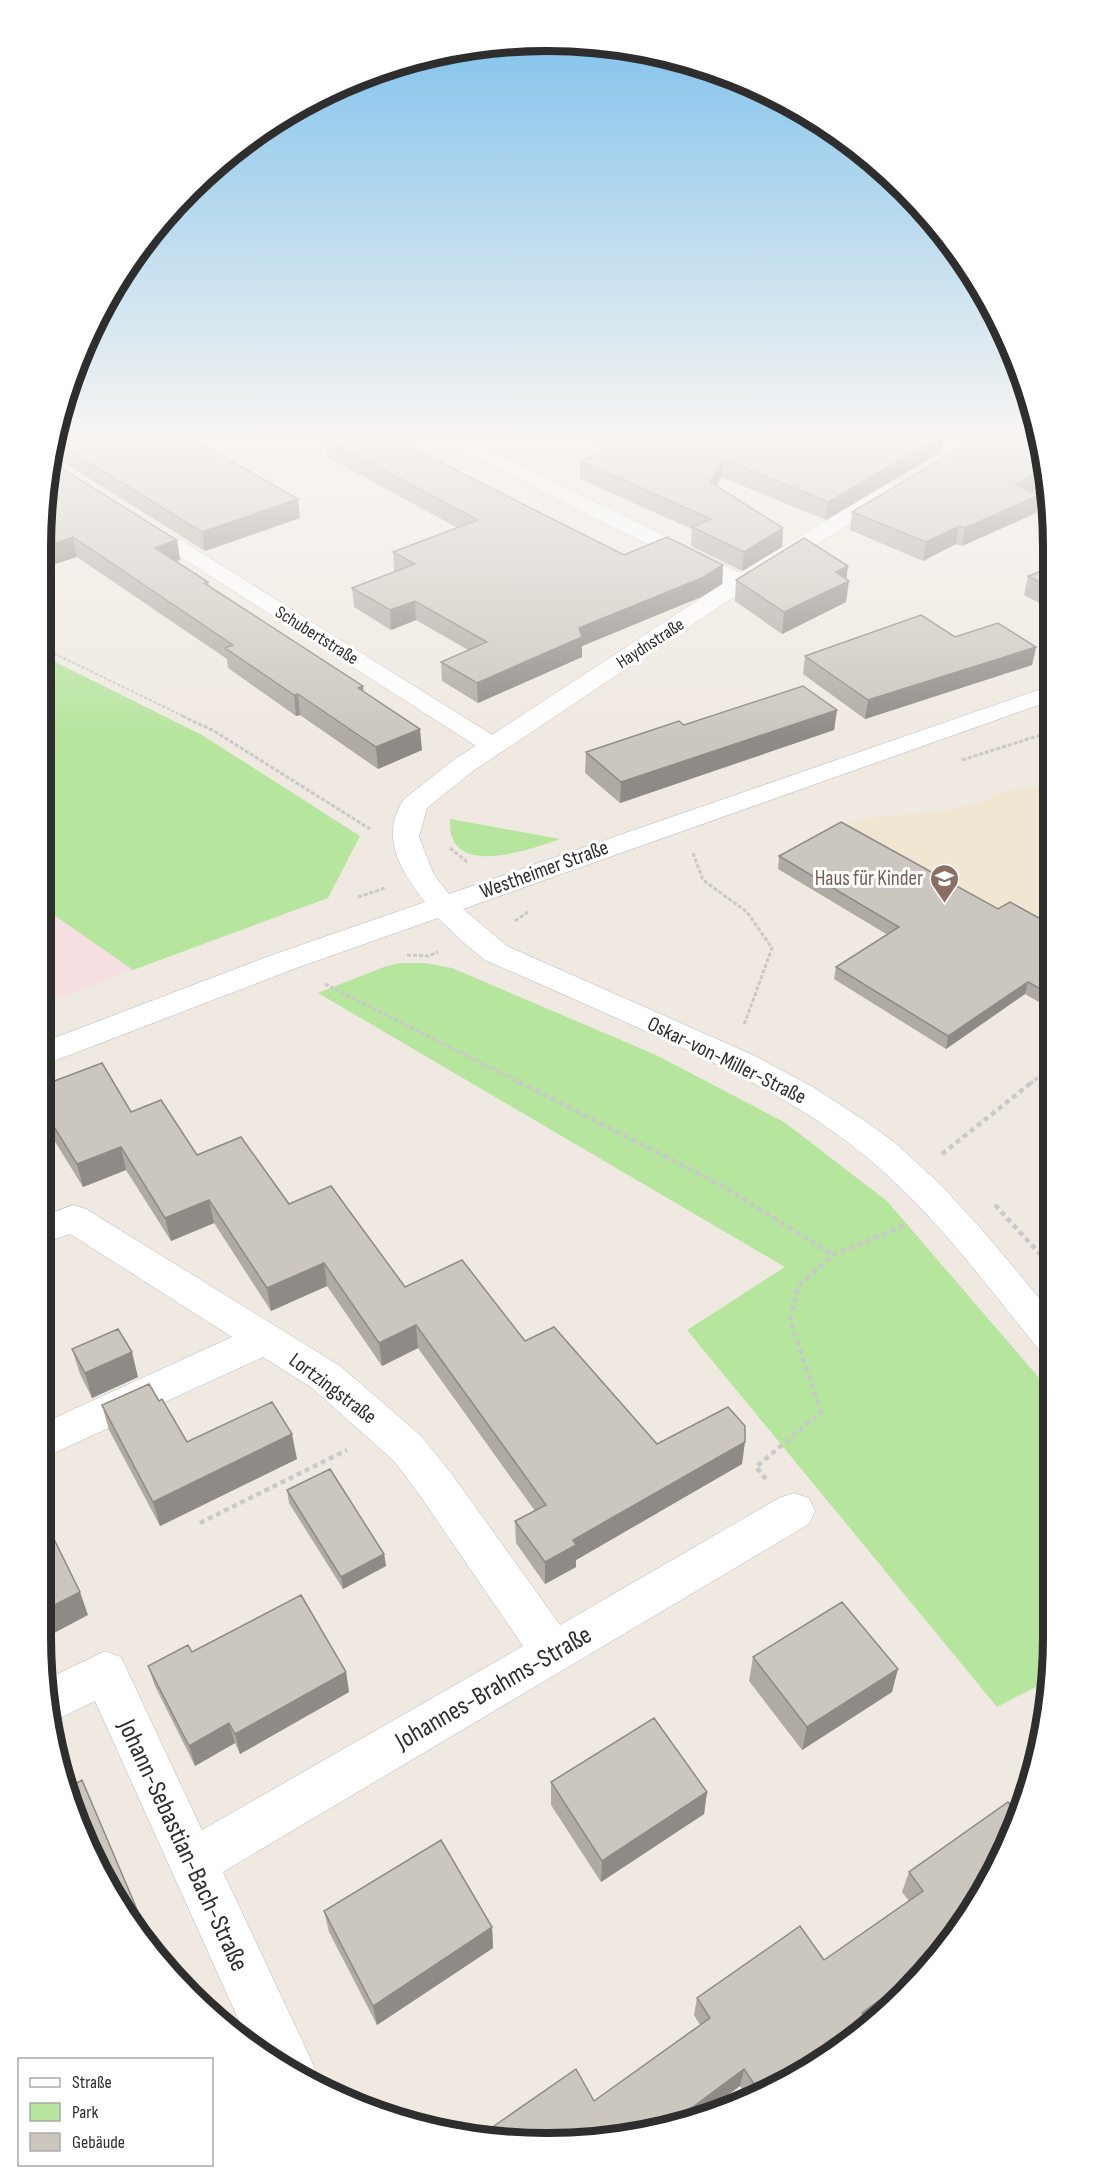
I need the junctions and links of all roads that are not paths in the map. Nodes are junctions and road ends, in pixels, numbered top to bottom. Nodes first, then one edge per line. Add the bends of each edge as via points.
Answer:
1 (163, 537) edge
2 (650, 537) edge
3 (815, 537) edge
4 (741, 582) junction
5 (1043, 695) edge
6 (493, 746) junction
7 (443, 906) junction
8 (51, 1051) edge
9 (51, 1227) edge
10 (1043, 1328) edge
11 (265, 1339) junction
12 (51, 1437) edge
13 (794, 1511) road end
14 (552, 1652) junction
15 (55, 1699) edge
16 (192, 1863) junction
17 (281, 2056) edge

1 - 6 street, Schubertstraße
2 - 4 street
3 - 4 street, Haydnstraße
4 - 6 street, Haydnstraße
5 - 7 street, Westheimer Straße
6 - 7 street, Haydnstraße via 414,805 405,837 420,877
7 - 8 street, Westheimer Straße via 280,963
7 - 10 street, Oskar-von-Miller-Straße via 496,952 736,1059 817,1104 856,1131 943,1209
9 - 11 street, Lortzingstraße via 73,1218
11 - 12 street
11 - 14 street, Lortzingstraße via 326,1377 408,1449
13 - 14 street, Johannes-Brahms-Straße
14 - 16 street, Johannes-Brahms-Straße
15 - 16 street, Johann-Sebastian-Bach-Straße via 105,1672
16 - 17 street, Johann-Sebastian-Bach-Straße

